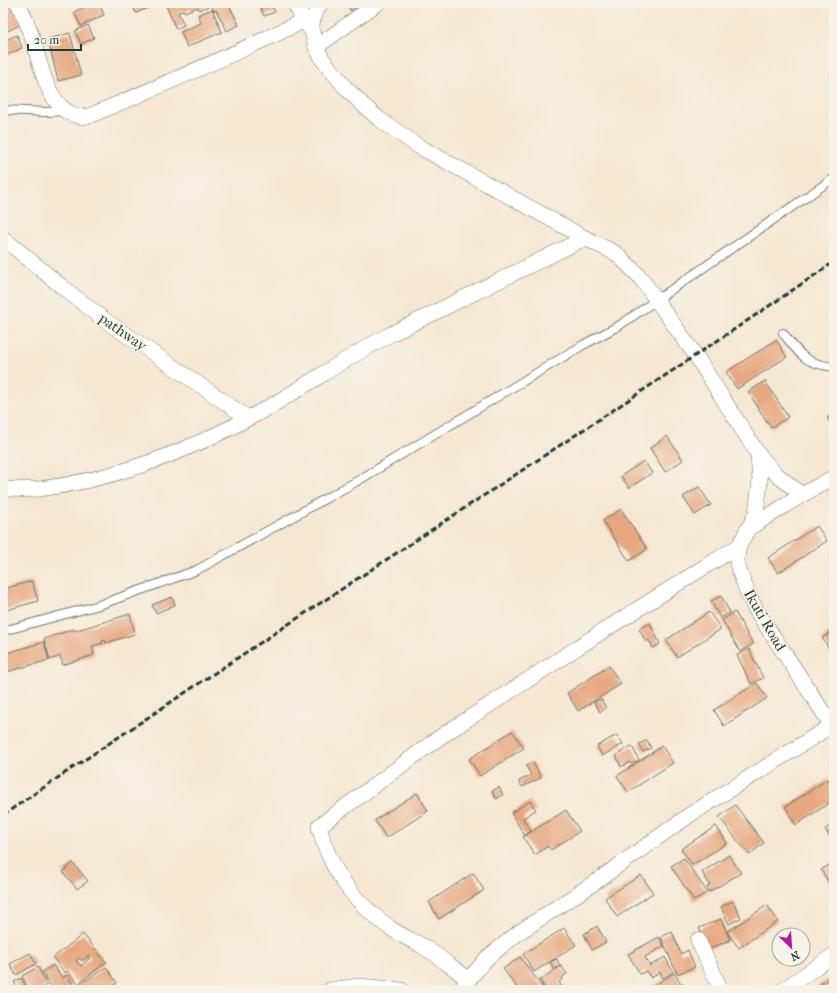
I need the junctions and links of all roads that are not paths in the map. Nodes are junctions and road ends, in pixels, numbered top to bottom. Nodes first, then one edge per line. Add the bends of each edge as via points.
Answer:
1 (18, 3) edge
2 (294, 3) edge
3 (321, 3) edge
4 (378, 3) edge
5 (308, 26) junction
6 (316, 47) junction
7 (3, 110) edge
8 (72, 114) junction
9 (834, 178) edge
10 (3, 238) edge
11 (585, 238) junction
12 (657, 301) junction
13 (784, 333) dead end
14 (834, 367) edge
15 (248, 418) junction
16 (758, 454) junction
17 (834, 477) edge
18 (3, 489) edge
19 (802, 495) junction
20 (749, 529) junction
21 (739, 546) junction
22 (3, 631) edge
23 (833, 726) edge
24 (698, 940) dead end
25 (834, 955) edge
26 (464, 985) edge
27 (330, 990) edge
28 (401, 990) edge
29 (721, 990) edge
30 (783, 990) edge

1 - 8 street via 50,94
2 - 5 street
3 - 5 street via 312,23
4 - 6 street
5 - 6 street
5 - 8 street via 254,46 89,116
6 - 11 street via 322,60 345,87 379,119 418,146
7 - 8 lane
9 - 12 lane
10 - 15 street, pathway via 106,321
11 - 12 street via 617,254 640,277
11 - 15 street via 386,337
12 - 16 street via 696,356
12 - 22 lane via 359,480 197,570 99,604
13 - 14 lane via 804,358 813,364
15 - 18 street via 172,454 122,470 38,489
16 - 19 street via 775,473
16 - 20 street via 758,499 756,514
17 - 19 street, Ikuti Road
19 - 20 street, Ikuti Road
20 - 21 street, Ikuti Road
21 - 23 street, Ikuti Road via 737,564 756,610
21 - 26 street via 440,737 319,826 323,845 349,890 389,928 425,947
23 - 26 street via 688,816 518,933 487,958
24 - 29 street
25 - 30 street
27 - 28 street via 359,986

